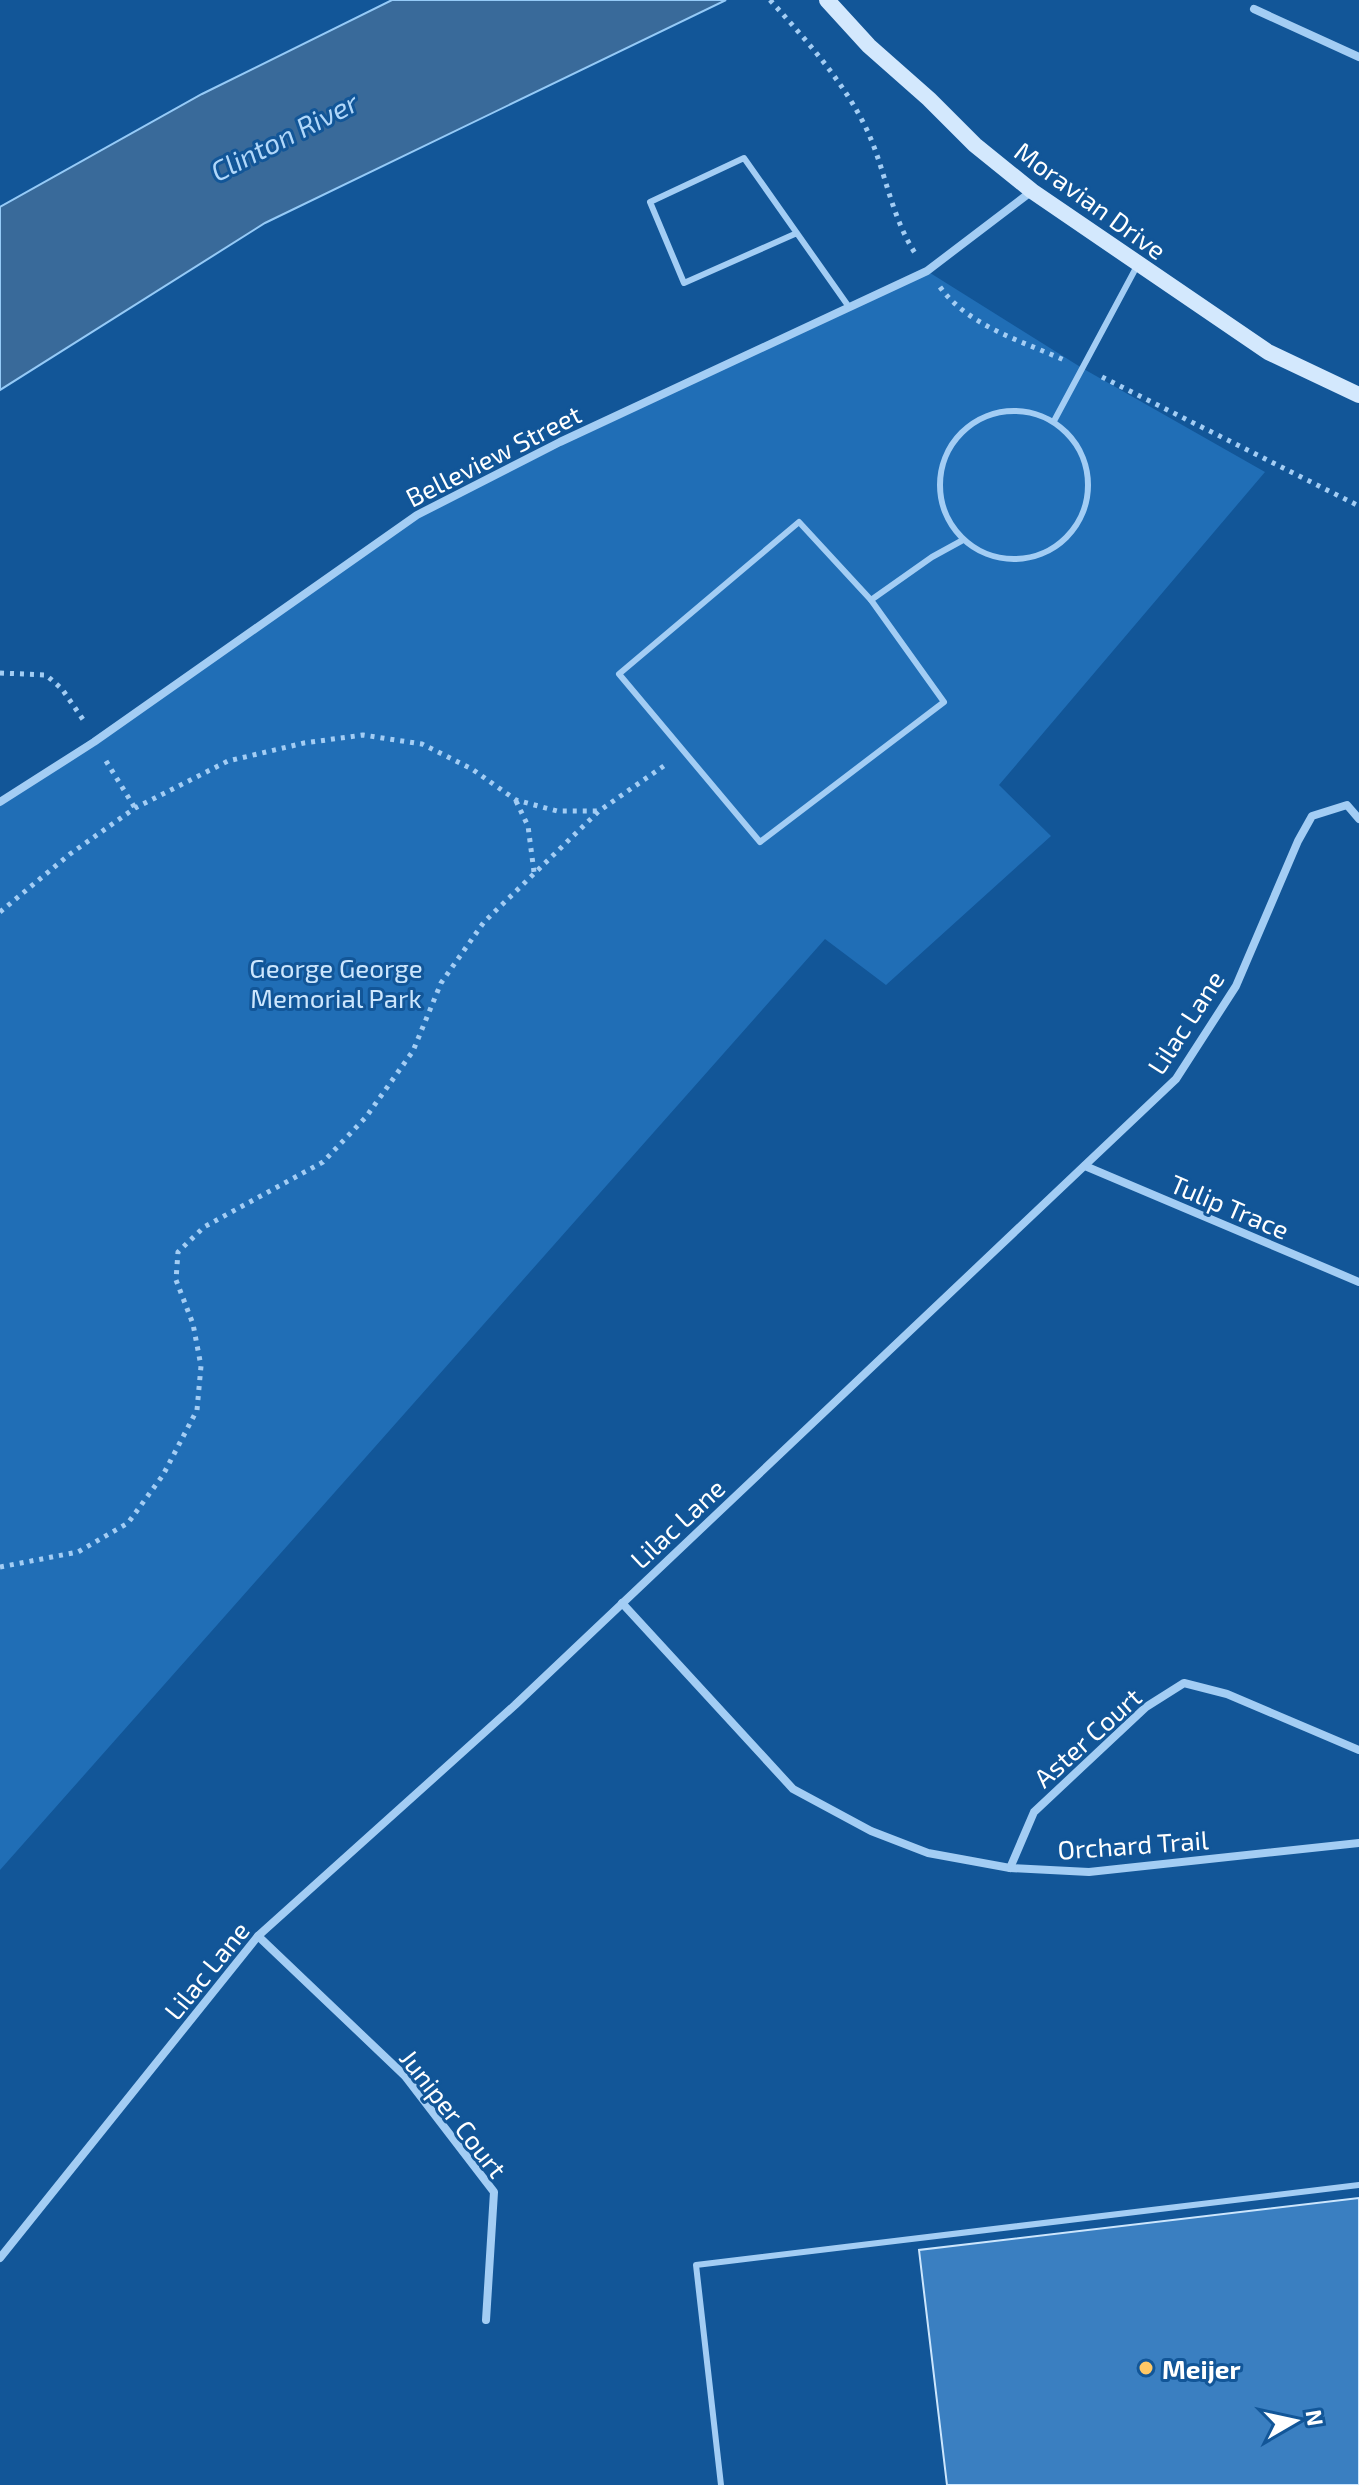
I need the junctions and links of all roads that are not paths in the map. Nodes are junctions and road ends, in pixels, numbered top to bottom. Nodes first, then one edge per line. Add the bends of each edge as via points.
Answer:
1 (827, 0) edge
2 (1254, 9) dead end
3 (1359, 57) edge
4 (1032, 191) junction
5 (797, 233) junction
6 (1138, 264) junction
7 (849, 307) junction
8 (1359, 395) edge
9 (1054, 421) junction
10 (963, 540) junction
11 (871, 600) junction
12 (0, 802) edge
13 (1359, 819) edge
14 (1085, 1166) junction
15 (1359, 1282) edge
16 (622, 1603) junction
17 (1359, 1750) edge
18 (1359, 1843) edge
19 (1010, 1868) junction
20 (258, 1936) junction
21 (1359, 2185) edge
22 (0, 2258) edge
23 (486, 2320) dead end
24 (721, 2485) edge

1 - 4 street, Moravian Drive via 975,145
2 - 3 street
4 - 6 street, Moravian Drive
4 - 7 street, Belleview Street via 927,271
5 - 5 lane via 744,158 650,202 684,283
5 - 7 lane
6 - 8 street, Moravian Drive via 1268,352
6 - 9 lane
7 - 12 street, Belleview Street via 417,515
9 - 10 lane via 1007,410 983,417 963,431 940,473 940,498
9 - 10 lane via 1085,459 1086,509 1074,531 1056,548 1033,558 1008,560 984,554
10 - 11 lane
11 - 11 lane via 944,702 760,842 619,674 799,522
13 - 14 street, Lilac Lane via 1347,805 1312,816 1236,986 1176,1079
14 - 15 street, Tulip Trace
14 - 16 street, Lilac Lane
16 - 19 street, Orchard Trail via 793,1789 871,1831 928,1853
16 - 20 street, Lilac Lane
17 - 19 street, Aster Court via 1227,1694 1184,1683 1146,1707 1034,1812
18 - 19 street, Orchard Trail via 1089,1872
20 - 22 street, Lilac Lane
20 - 23 street, Juniper Court via 405,2076 494,2192
21 - 24 lane via 696,2265

